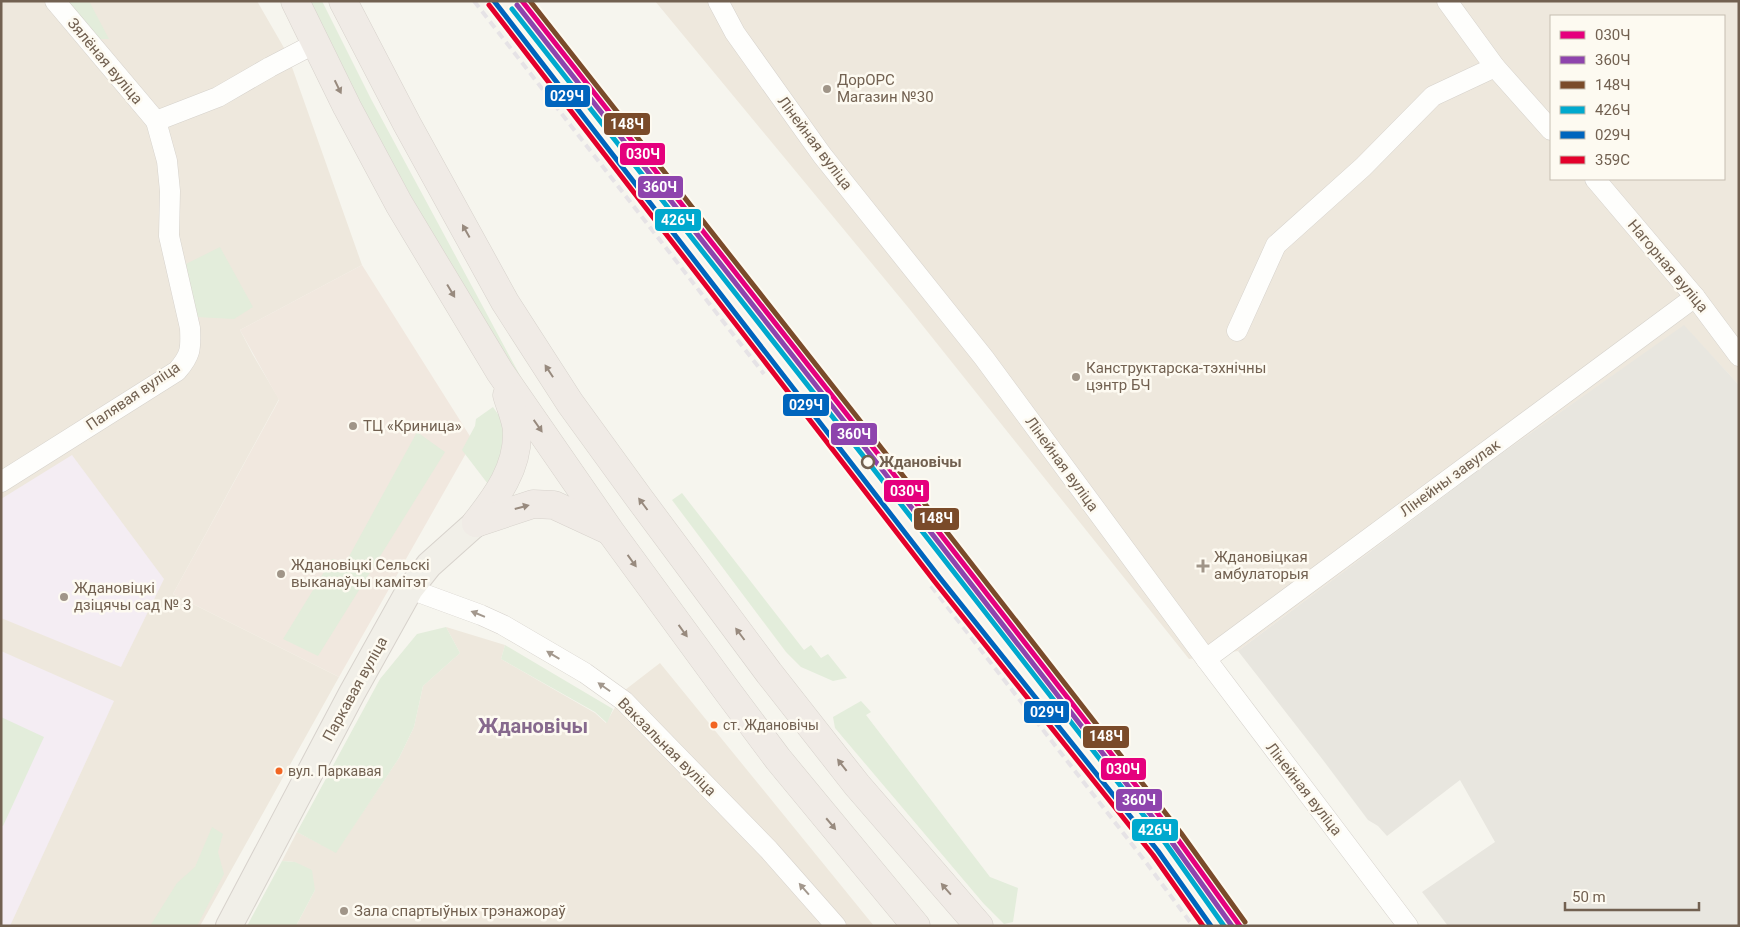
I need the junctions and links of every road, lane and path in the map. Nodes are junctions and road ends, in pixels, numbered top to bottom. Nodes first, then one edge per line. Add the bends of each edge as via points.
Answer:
1 (55, 1) edge
2 (295, 1) edge
3 (343, 1) edge
4 (718, 1) edge
5 (1447, 1) edge
6 (316, 44) junction
7 (1495, 67) junction
8 (156, 121) junction
9 (1550, 129) edge
10 (1596, 180) edge
11 (1695, 298) junction
12 (1236, 331) dead end
13 (1739, 356) edge
14 (500, 372) junction
15 (1, 482) edge
16 (476, 523) junction
17 (610, 531) junction
18 (410, 589) junction
19 (1206, 659) junction
20 (230, 926) edge
21 (836, 926) edge
22 (916, 926) edge
23 (979, 926) edge
24 (1408, 926) edge

1 - 8 street, Зялёная вуліца
2 - 6 highway
23 -> 3 highway via 851,778 570,403 505,302
4 - 19 street, Лінейная вуліца via 735,33 822,156 984,358
5 - 7 street
6 - 8 street via 218,97
6 -> 14 highway via 399,204
7 - 9 street
7 - 12 street via 1433,96 1363,167 1276,245
8 - 15 street, Палявая вуліца via 169,176 168,236 190,328 191,344 187,359 177,371
10 - 11 street, Нагорная вуліца
11 - 13 street, Нагорная вуліца
11 - 19 street, Лінейны завулак
14 - 16 highway via 517,431 515,450 509,474 500,491
14 -> 17 highway
16 -> 17 highway via 533,504 554,505
16 - 18 main road, Паркавая вуліца via 429,565
17 -> 22 highway via 778,759
18 - 20 main road, Паркавая вуліца
21 -> 18 street, Вакзальная вуліца via 769,850 624,701 503,625
19 - 24 street, Лінейная вуліца

